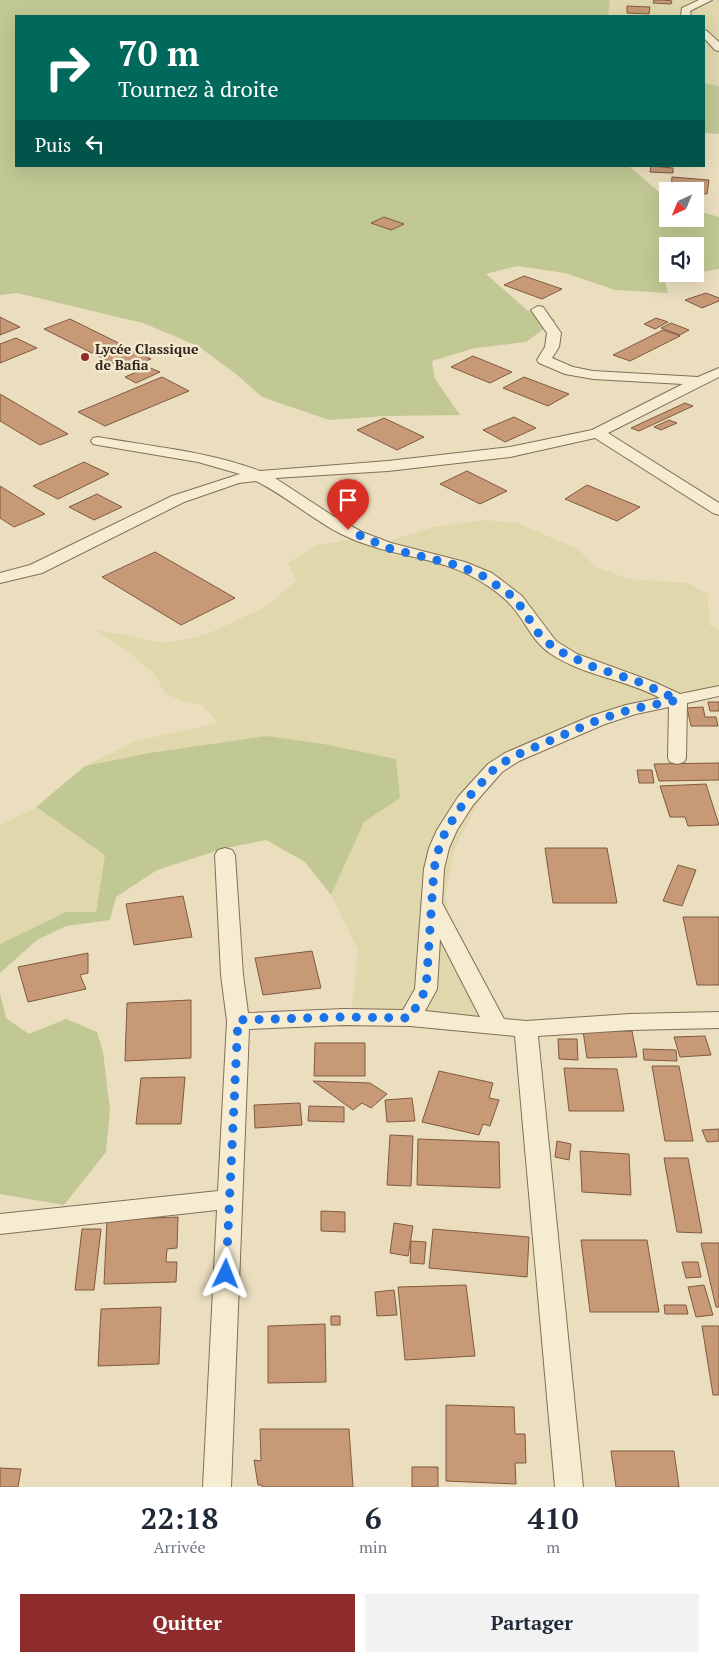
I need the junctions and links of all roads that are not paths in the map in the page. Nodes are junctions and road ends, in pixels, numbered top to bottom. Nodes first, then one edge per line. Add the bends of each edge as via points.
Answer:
1 (707, 0) edge
2 (686, 15) edge
3 (705, 34) edge
4 (719, 48) edge
5 (538, 310) dead end
6 (719, 372) edge
7 (698, 382) junction
8 (597, 433) junction
9 (98, 441) dead end
10 (258, 476) junction
11 (719, 510) edge
12 (0, 578) edge
13 (719, 691) edge
14 (678, 700) junction
15 (677, 758) dead end
16 (225, 854) dead end
17 (432, 903) junction
18 (410, 1018) junction
19 (238, 1020) junction
20 (719, 1020) edge
21 (497, 1027) junction
22 (526, 1029) junction
23 (229, 1199) junction
24 (0, 1224) edge
25 (217, 1487) edge
26 (569, 1487) edge

1 - 2 street via 685,10
3 - 4 street
5 - 7 street via 554,333 552,346 544,360 570,371 593,375
6 - 7 street
7 - 8 street
8 - 10 street via 510,452
8 - 11 street
9 - 10 street via 204,458
10 - 12 street via 237,479 178,499 36,569
10 - 14 street via 316,513 369,541 460,566 483,576 515,598 539,634 555,649
13 - 14 street
14 - 15 street
14 - 17 street via 598,720 512,757 495,768 465,801 446,830 434,869
16 - 19 street
17 - 18 street via 426,989
17 - 21 street
18 - 19 street
18 - 21 street
19 - 23 street
20 - 22 street
21 - 22 street
22 - 26 street
23 - 24 street
23 - 25 street

